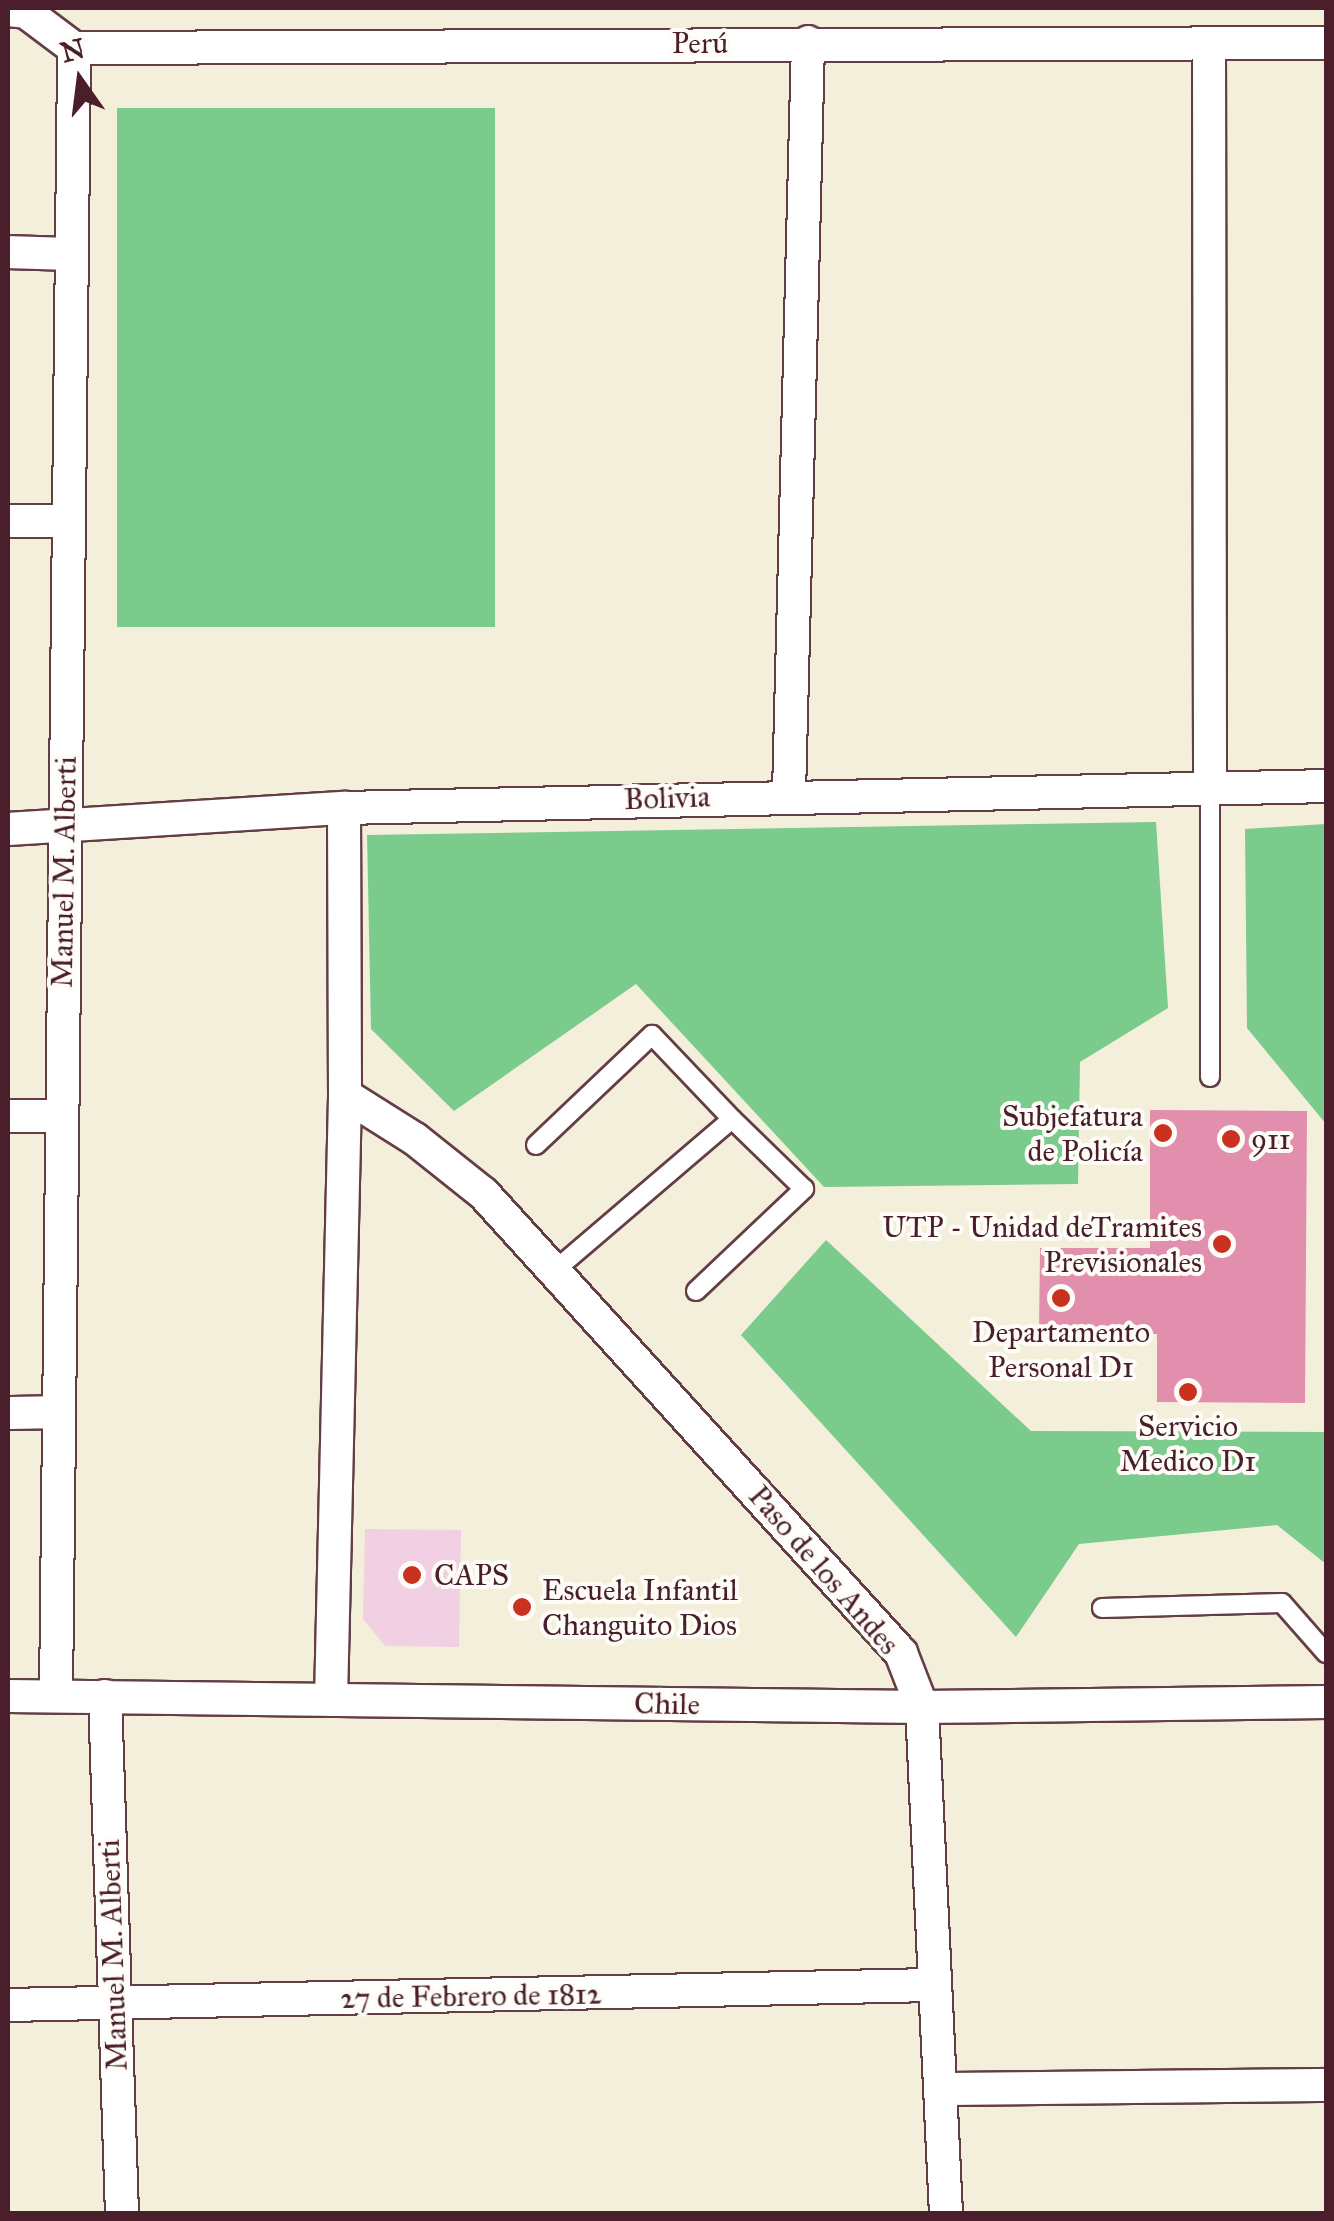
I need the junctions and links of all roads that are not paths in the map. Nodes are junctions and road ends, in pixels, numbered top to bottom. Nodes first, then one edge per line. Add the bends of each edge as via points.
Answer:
1 (8, 10) edge
2 (808, 42) junction
3 (1326, 43) edge
4 (1210, 45) junction
5 (74, 48) junction
6 (8, 252) edge
7 (71, 254) junction
8 (8, 521) edge
9 (68, 521) junction
10 (1326, 786) edge
11 (1210, 788) junction
12 (789, 794) junction
13 (344, 808) junction
14 (8, 828) edge
15 (65, 828) junction
16 (1210, 1077) dead end
17 (345, 1094) junction
18 (8, 1116) edge
19 (62, 1116) junction
20 (732, 1119) junction
21 (536, 1146) dead end
22 (554, 1271) junction
23 (696, 1292) dead end
24 (59, 1412) junction
25 (8, 1413) edge
26 (1102, 1608) dead end
27 (1326, 1652) edge
28 (8, 1696) edge
29 (56, 1696) junction
30 (105, 1696) junction
31 (331, 1700) junction
32 (1326, 1702) edge
33 (922, 1707) junction
34 (934, 1985) junction
35 (8, 2005) edge
36 (114, 2005) junction
37 (1326, 2086) edge
38 (942, 2089) junction
39 (122, 2214) edge
40 (946, 2214) edge

1 - 5 street via 26,12
2 - 4 street, Perú
2 - 5 street, Perú
2 - 12 street
3 - 4 street, Perú
4 - 11 street
5 - 7 street, Manuel M. Alberti
6 - 7 street
7 - 9 street, Manuel M. Alberti
8 - 9 street
9 - 15 street, Manuel M. Alberti
10 - 11 street, Bolivia
11 - 12 street, Bolivia
11 - 16 lane
12 - 13 street, Bolivia
13 - 15 street, Bolivia
13 - 17 street
14 - 15 street, Bolivia
15 - 19 street, Manuel M. Alberti
17 - 22 street, Paso de los Andes via 482,1193
17 - 31 street
18 - 19 street
19 - 24 street, Manuel M. Alberti
20 - 21 lane via 652,1036
20 - 22 lane
20 - 23 lane via 804,1189
22 - 33 street, Paso de los Andes via 901,1653
24 - 25 street
24 - 29 street, Manuel M. Alberti
26 - 27 lane via 1282,1603
28 - 29 street, Chile
29 - 30 street, Chile
30 - 31 street, Chile
30 - 36 street, Manuel M. Alberti
31 - 33 street, Chile
32 - 33 street, Chile
33 - 34 street, Paso de los Andes
34 - 36 street, 27 de Febrero de 1812
34 - 38 street, Paso de los Andes
35 - 36 street, 27 de Febrero de 1812
36 - 39 street, Manuel M. Alberti
37 - 38 street
38 - 40 street, Paso de los Andes

